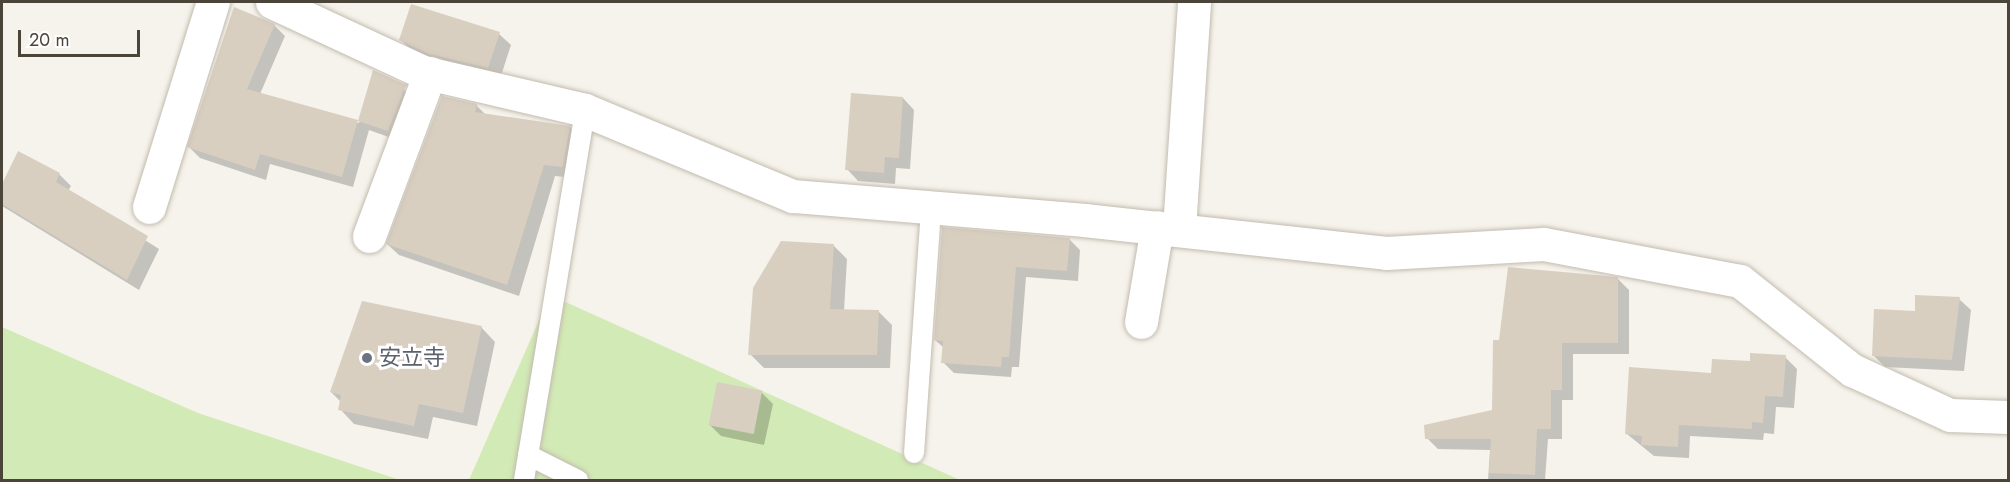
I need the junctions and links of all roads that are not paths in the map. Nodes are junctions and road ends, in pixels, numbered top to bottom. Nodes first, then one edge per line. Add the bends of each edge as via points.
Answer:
1 (213, 2) edge
2 (273, 2) edge
3 (1194, 2) edge
4 (430, 73) junction
5 (585, 110) junction
6 (149, 207) dead end
7 (931, 209) junction
8 (1168, 228) junction
9 (369, 236) dead end
10 (1142, 322) dead end
11 (2008, 417) edge
12 (914, 453) dead end
13 (528, 455) junction
14 (524, 480) edge
15 (578, 480) edge

1 - 6 street
2 - 4 street
3 - 8 street
4 - 5 street
4 - 9 street
5 - 7 street via 793,196
5 - 13 lane
7 - 8 street
7 - 12 lane
8 - 10 street
8 - 11 street via 1386,253 1544,244 1740,281 1852,370 1950,415
13 - 14 lane
13 - 15 lane

